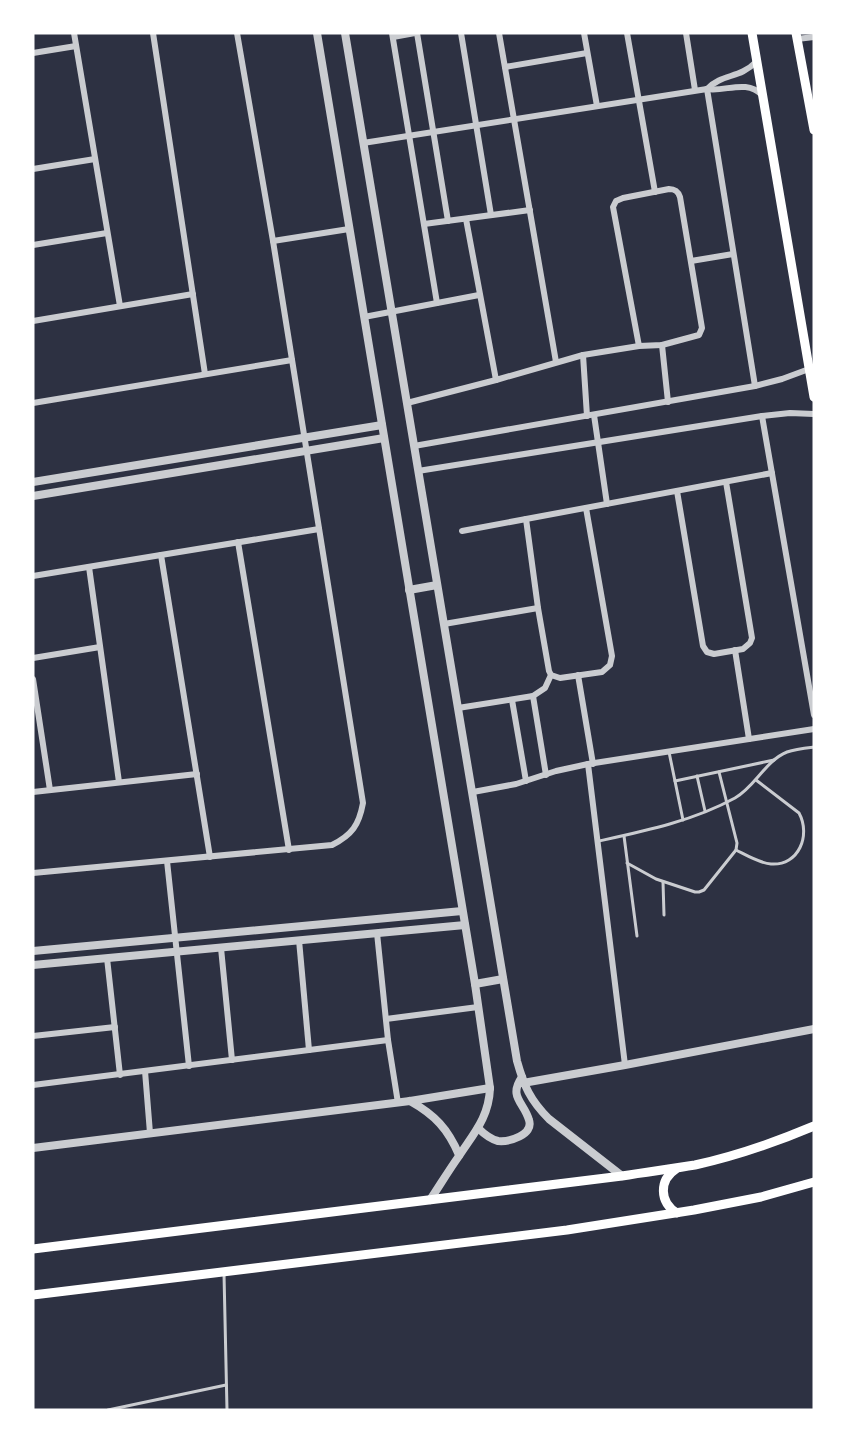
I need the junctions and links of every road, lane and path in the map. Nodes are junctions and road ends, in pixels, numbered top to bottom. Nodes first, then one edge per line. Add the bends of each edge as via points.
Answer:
1 (74, 33) edge
2 (153, 33) edge
3 (237, 33) edge
4 (317, 33) edge
5 (345, 33) edge
6 (416, 33) edge
7 (461, 33) edge
8 (499, 33) edge
9 (584, 33) edge
10 (627, 33) edge
11 (686, 33) edge
12 (752, 33) edge
13 (393, 35) edge
14 (796, 36) edge
15 (814, 37) edge
16 (76, 46) junction
17 (33, 53) edge
18 (587, 53) junction
19 (756, 62) junction
20 (505, 66) junction
21 (707, 89) junction
22 (695, 90) junction
23 (762, 95) junction
24 (639, 99) junction
25 (597, 106) junction
26 (514, 119) junction
27 (813, 120) edge
28 (476, 125) junction
29 (814, 130) edge
30 (433, 132) junction
31 (409, 136) junction
32 (363, 143) junction
33 (95, 159) junction
34 (33, 169) edge
35 (655, 192) junction
36 (530, 210) junction
37 (491, 216) junction
38 (466, 219) junction
39 (448, 221) junction
40 (424, 224) junction
41 (349, 229) junction
42 (107, 233) junction
43 (273, 241) junction
44 (33, 245) edge
45 (734, 255) junction
46 (691, 261) junction
47 (193, 294) junction
48 (479, 295) junction
49 (437, 303) junction
50 (120, 306) junction
51 (391, 312) junction
52 (364, 317) junction
53 (33, 321) edge
54 (662, 345) junction
55 (639, 346) junction
56 (583, 355) junction
57 (292, 360) junction
58 (556, 362) junction
59 (809, 369) junction
60 (206, 374) junction
61 (496, 380) junction
62 (755, 386) junction
63 (814, 397) edge
64 (668, 402) junction
65 (33, 403) edge
66 (407, 403) junction
67 (814, 414) edge
68 (591, 415) junction
69 (762, 416) junction
70 (382, 424) junction
71 (305, 437) junction
72 (384, 438) junction
73 (598, 442) junction
74 (414, 446) junction
75 (307, 451) junction
76 (418, 471) junction
77 (772, 473) junction
78 (33, 482) edge
79 (726, 482) junction
80 (677, 491) junction
81 (33, 496) edge
82 (607, 504) junction
83 (586, 508) junction
84 (526, 519) junction
85 (319, 529) junction
86 (462, 531) dead end
87 (238, 542) junction
88 (161, 555) junction
89 (89, 567) junction
90 (33, 576) edge
91 (437, 585) junction
92 (409, 590) junction
93 (538, 608) junction
94 (444, 624) junction
95 (100, 647) junction
96 (735, 650) junction
97 (33, 658) edge
98 (551, 675) junction
99 (578, 675) junction
100 (33, 679) edge
101 (533, 696) junction
102 (512, 700) junction
103 (458, 708) junction
104 (814, 715) edge
105 (814, 729) edge
106 (749, 739) junction
107 (814, 747) edge
108 (669, 752) junction
109 (776, 759) junction
110 (591, 764) junction
111 (719, 772) junction
112 (197, 774) junction
113 (546, 775) junction
114 (698, 776) junction
115 (756, 780) junction
116 (526, 781) junction
117 (675, 781) junction
118 (119, 782) junction
119 (50, 790) junction
120 (33, 792) edge
121 (473, 792) junction
122 (726, 802) junction
123 (705, 811) junction
124 (683, 820) junction
125 (624, 836) junction
126 (597, 842) junction
127 (289, 850) junction
128 (735, 850) junction
129 (210, 857) junction
130 (167, 861) junction
131 (627, 863) junction
132 (33, 873) edge
133 (663, 882) junction
134 (462, 911) junction
135 (664, 915) dead end
136 (465, 925) junction
137 (376, 933) junction
138 (637, 936) dead end
139 (176, 938) junction
140 (299, 940) junction
141 (221, 948) junction
142 (33, 951) edge
143 (177, 952) junction
144 (107, 958) junction
145 (33, 965) edge
146 (503, 979) junction
147 (474, 984) junction
148 (478, 1007) junction
149 (386, 1019) junction
150 (115, 1027) junction
151 (814, 1029) edge
152 (33, 1036) edge
153 (388, 1040) junction
154 (309, 1050) junction
155 (232, 1060) junction
156 (625, 1065) junction
157 (189, 1066) junction
158 (145, 1071) junction
159 (120, 1075) junction
160 (522, 1080) junction
161 (33, 1085) edge
162 (490, 1088) junction
163 (410, 1101) junction
164 (398, 1103) junction
165 (814, 1126) edge
166 (478, 1128) junction
167 (150, 1133) junction
168 (33, 1148) edge
169 (459, 1155) junction
170 (678, 1167) junction
171 (621, 1176) junction
172 (814, 1182) edge
173 (430, 1200) junction
174 (677, 1213) junction
175 (33, 1249) edge
176 (224, 1272) junction
177 (33, 1295) edge
178 (226, 1385) junction
179 (108, 1410) edge
180 (227, 1410) edge

1 - 16 street
2 - 47 street
3 - 43 street
4 - 41 street
5 - 32 street
6 - 13 street
6 - 30 street
7 - 28 street
8 - 20 street
9 - 18 street
10 - 24 street
11 - 22 street
12 - 19 main road
13 - 31 street
14 - 15 street
14 - 27 main road
16 - 17 street
16 - 33 street
18 - 20 street
18 - 25 street
19 - 21 street
19 - 23 main road
20 - 26 street
21 - 22 street
21 - 23 street via 742,86
21 - 45 street
22 - 24 street
23 - 59 main road
24 - 25 street
24 - 35 street
25 - 26 street
26 - 28 street
26 - 36 street
27 - 29 main road
28 - 30 street
28 - 37 street
30 - 31 street
30 - 39 street
31 - 32 street
31 - 40 street
32 - 51 street
33 - 34 street
33 - 42 street
35 - 46 street via 672,189 679,194
35 - 55 street via 620,199 613,207
36 - 37 street
36 - 58 street
37 - 38 street
38 - 39 street
38 - 48 street
39 - 40 street
40 - 49 street
41 - 43 street
41 - 52 street
42 - 44 street
42 - 50 street
43 - 57 street
45 - 46 street
45 - 62 street
46 - 54 street via 702,331
47 - 50 street
47 - 60 street
48 - 49 street
48 - 61 street
49 - 51 street
50 - 53 street
51 - 52 street
51 - 66 street
52 - 70 street
54 - 55 street
54 - 64 street
55 - 56 street
56 - 58 street
56 - 68 street
57 - 60 street
57 - 71 street
58 - 61 street
59 - 62 street
59 - 63 main road
60 - 65 street
61 - 66 street
62 - 64 street
64 - 68 street
66 - 74 street
67 - 69 street
68 - 73 street
68 - 74 street
69 - 73 street
69 - 77 street
70 - 71 street
70 - 72 street
71 - 75 street
71 - 78 street
72 - 75 street
72 - 92 street
73 - 76 street
73 - 82 street
74 - 76 street
75 - 81 street
75 - 85 street
76 - 91 street
77 - 79 street
77 - 104 street
79 - 80 street
79 - 96 street via 752,638 748,646
80 - 82 street
80 - 96 street via 703,646 710,653
82 - 83 street
83 - 84 street
83 - 99 street via 612,656 610,665 602,672
84 - 86 street
84 - 93 street
85 - 87 street
85 - 127 street via 363,803 361,816 344,839 332,845
87 - 88 street
87 - 127 street
88 - 89 street
88 - 112 street
89 - 90 street
89 - 95 street
91 - 92 street
91 - 94 street
92 - 134 street
93 - 94 street
93 - 98 street
94 - 103 street
95 - 97 street
95 - 118 street
96 - 106 street
98 - 99 street
98 - 101 street via 545,688
99 - 110 street
100 - 119 street
101 - 102 street
101 - 113 street
102 - 103 street
102 - 116 street
103 - 121 street
105 - 106 street
106 - 108 street
107 - 109 lane via 793,750
108 - 110 street
108 - 117 lane
109 - 111 lane
109 - 115 lane
110 - 113 street
110 - 126 street
111 - 114 lane
111 - 122 lane
112 - 118 street
112 - 129 street
113 - 116 street
114 - 117 lane
114 - 123 lane
115 - 122 lane
115 - 128 lane via 799,813 804,837 801,847 782,863 765,863
116 - 121 street
117 - 124 lane
118 - 119 street
119 - 120 street
121 - 146 street
122 - 123 lane
122 - 128 lane via 736,836
123 - 124 lane
124 - 125 lane
125 - 126 lane
125 - 131 lane
126 - 156 street
127 - 129 street
128 - 133 lane via 699,892
129 - 130 street
130 - 132 street
130 - 139 street
131 - 133 lane
131 - 138 lane
133 - 135 lane
134 - 136 street
134 - 139 street
136 - 137 street
136 - 147 street
137 - 140 street
137 - 149 street
139 - 142 street
139 - 143 street
140 - 141 street
140 - 154 street
141 - 143 street
141 - 155 street
143 - 144 street
143 - 157 street
144 - 145 street
144 - 150 street
146 - 147 street
146 - 160 street
147 - 148 street
148 - 149 street
148 - 162 street
149 - 153 street
150 - 152 street
150 - 159 street
151 - 156 street
153 - 154 street
153 - 164 street
154 - 155 street
155 - 157 street
156 - 160 street
157 - 158 street
158 - 159 street
158 - 167 street
159 - 161 street
160 - 166 street via 516,1093 530,1120 527,1130 504,1141 492,1139
160 - 171 street via 549,1119
162 - 163 street
162 - 166 street via 486,1113
163 - 164 street
163 - 169 street via 445,1129
164 - 167 street
165 - 170 main road via 762,1147
166 - 169 street
167 - 168 street
169 - 173 street
170 - 171 main road
170 - 174 main road via 669,1174 663,1188 666,1202
171 - 173 main road
172 - 174 main road
173 - 175 main road
174 - 176 main road
176 - 177 main road
176 - 178 lane
178 - 179 lane
178 - 180 lane

